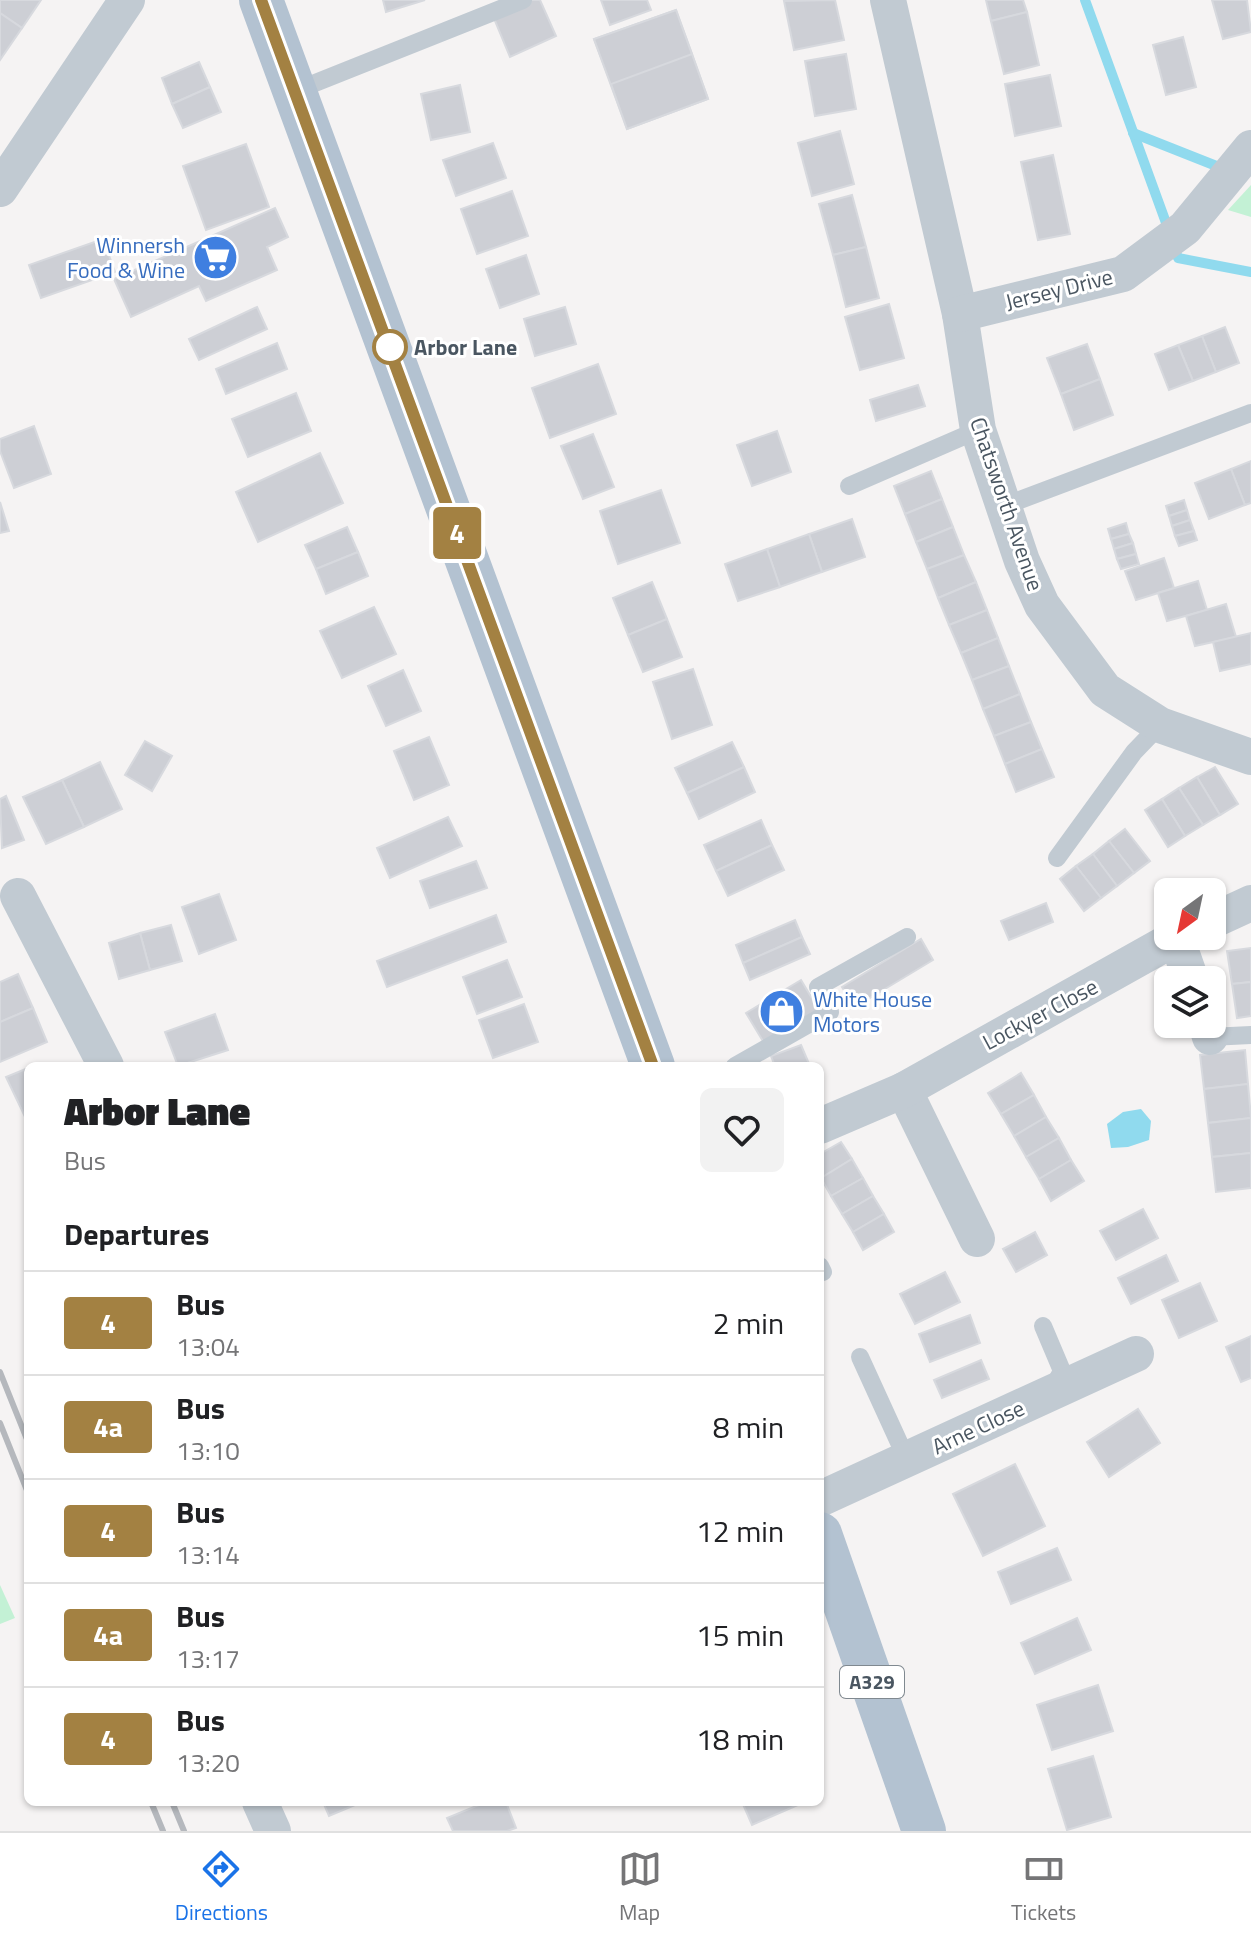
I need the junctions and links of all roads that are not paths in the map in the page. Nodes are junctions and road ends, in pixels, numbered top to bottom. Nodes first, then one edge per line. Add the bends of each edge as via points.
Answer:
1 (127, 0) edge
2 (261, 0) edge
3 (523, 0) edge
4 (888, 0) edge
5 (295, 91) junction
6 (1249, 151) edge
7 (0, 189) edge
8 (960, 314) junction
9 (1251, 413) edge
10 (978, 430) junction
11 (849, 486) dead end
12 (1004, 506) junction
13 (1160, 725) junction
14 (1251, 757) edge
15 (1057, 858) dead end
16 (18, 896) dead end
17 (1251, 903) edge
18 (1226, 915) edge
19 (907, 937) dead end
20 (1155, 950) edge
21 (1226, 1032) edge
22 (1251, 1035) edge
23 (104, 1062) edge
24 (652, 1062) edge
25 (742, 1062) edge
26 (904, 1090) junction
27 (824, 1124) edge
28 (977, 1239) dead end
29 (1043, 1326) dead end
30 (1136, 1354) dead end
31 (860, 1357) dead end
32 (1049, 1395) junction
33 (907, 1460) junction
34 (824, 1497) edge
35 (824, 1545) edge
36 (262, 1806) edge
37 (273, 1831) edge
38 (924, 1831) edge

1 - 7 street
2 - 5 main road
3 - 5 lane
4 - 8 street, Chatsworth Avenue
5 - 24 main road
6 - 8 street, Jersey Drive via 1185,228 1123,274
8 - 10 street, Chatsworth Avenue
9 - 12 lane
10 - 11 lane
10 - 12 street, Chatsworth Avenue
12 - 13 street, Chatsworth Avenue via 1042,605 1105,690
13 - 14 street, Chatsworth Avenue
13 - 15 lane via 1134,752
16 - 23 street
17 - 18 street
19 - 25 lane via 818,987 830,1012
20 - 26 street, Lockyer Close
21 - 22 lane
26 - 27 street, Lockyer Close
26 - 28 street
29 - 32 lane via 1062,1371
30 - 32 street, Arne Close
31 - 33 lane
32 - 33 street, Arne Close
33 - 34 street, Arne Close
35 - 38 main road, A329
36 - 37 street

